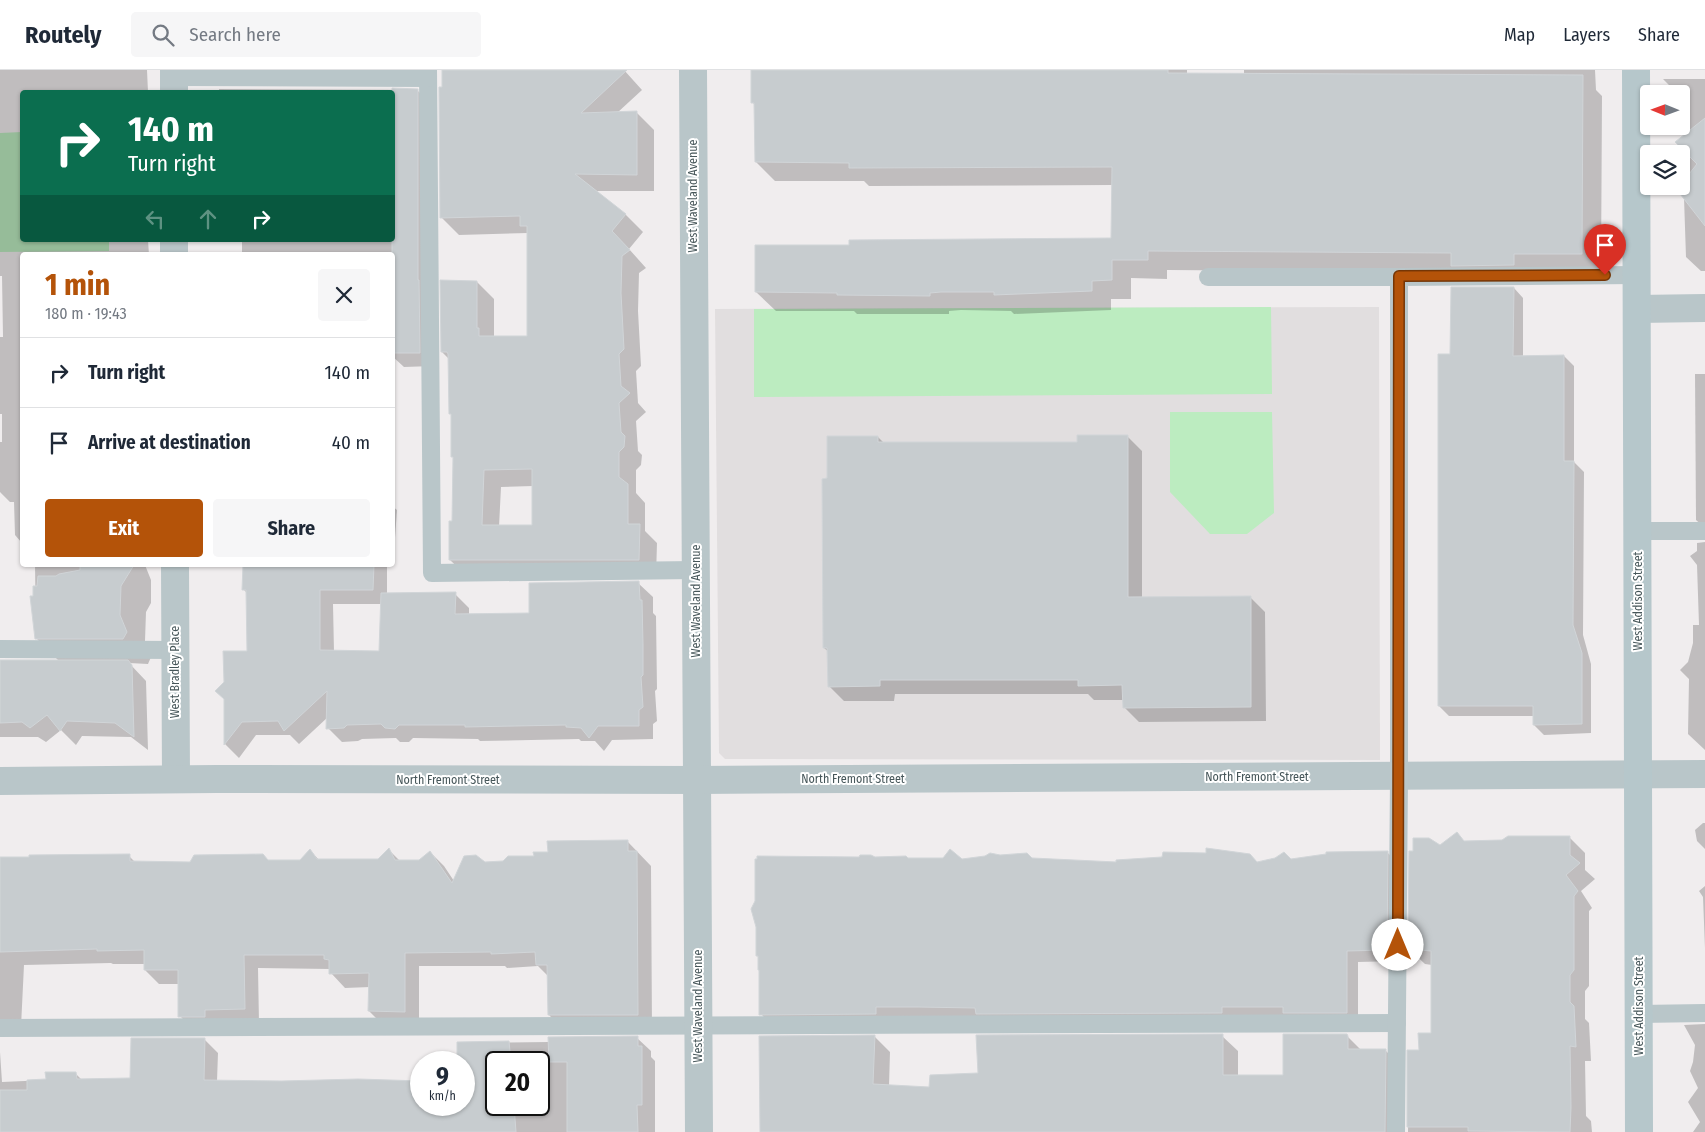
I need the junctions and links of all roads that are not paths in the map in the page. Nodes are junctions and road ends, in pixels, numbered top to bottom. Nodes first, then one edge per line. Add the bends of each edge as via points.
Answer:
1 (693, 70) edge
2 (1636, 70) edge
3 (428, 74) edge
4 (174, 80) edge
5 (1636, 275) junction
6 (1399, 276) junction
7 (1208, 277) dead end
8 (1705, 308) edge
9 (1637, 309) junction
10 (1638, 532) junction
11 (1705, 532) edge
12 (175, 567) edge
13 (695, 570) junction
14 (0, 650) edge
15 (175, 650) junction
16 (1705, 774) edge
17 (1638, 775) junction
18 (1399, 777) junction
19 (176, 780) junction
20 (697, 780) junction
21 (0, 781) edge
22 (1705, 1013) edge
23 (1639, 1014) junction
24 (1397, 1023) junction
25 (698, 1025) junction
26 (0, 1028) edge
27 (699, 1132) edge
28 (1396, 1132) edge
29 (1640, 1132) edge

1 - 13 street, West Waveland Avenue
2 - 5 street, West Addison Street
3 - 4 lane
3 - 13 lane via 432,573
5 - 6 lane
5 - 9 street, West Addison Street
6 - 7 lane
6 - 18 lane
8 - 9 street
9 - 10 street, West Addison Street
10 - 11 lane
10 - 17 street, West Addison Street
12 - 15 street, West Bradley Place
13 - 20 street, West Waveland Avenue
14 - 15 lane
15 - 19 street, West Bradley Place
16 - 17 street, North Fremont Street
17 - 18 street, North Fremont Street
17 - 23 street, West Addison Street
18 - 20 street, North Fremont Street
18 - 24 lane
19 - 20 street, North Fremont Street
19 - 21 street, North Fremont Street
20 - 25 street, West Waveland Avenue
22 - 23 lane
23 - 29 street, West Addison Street
24 - 25 lane
24 - 28 lane
25 - 26 lane
25 - 27 street, West Waveland Avenue

